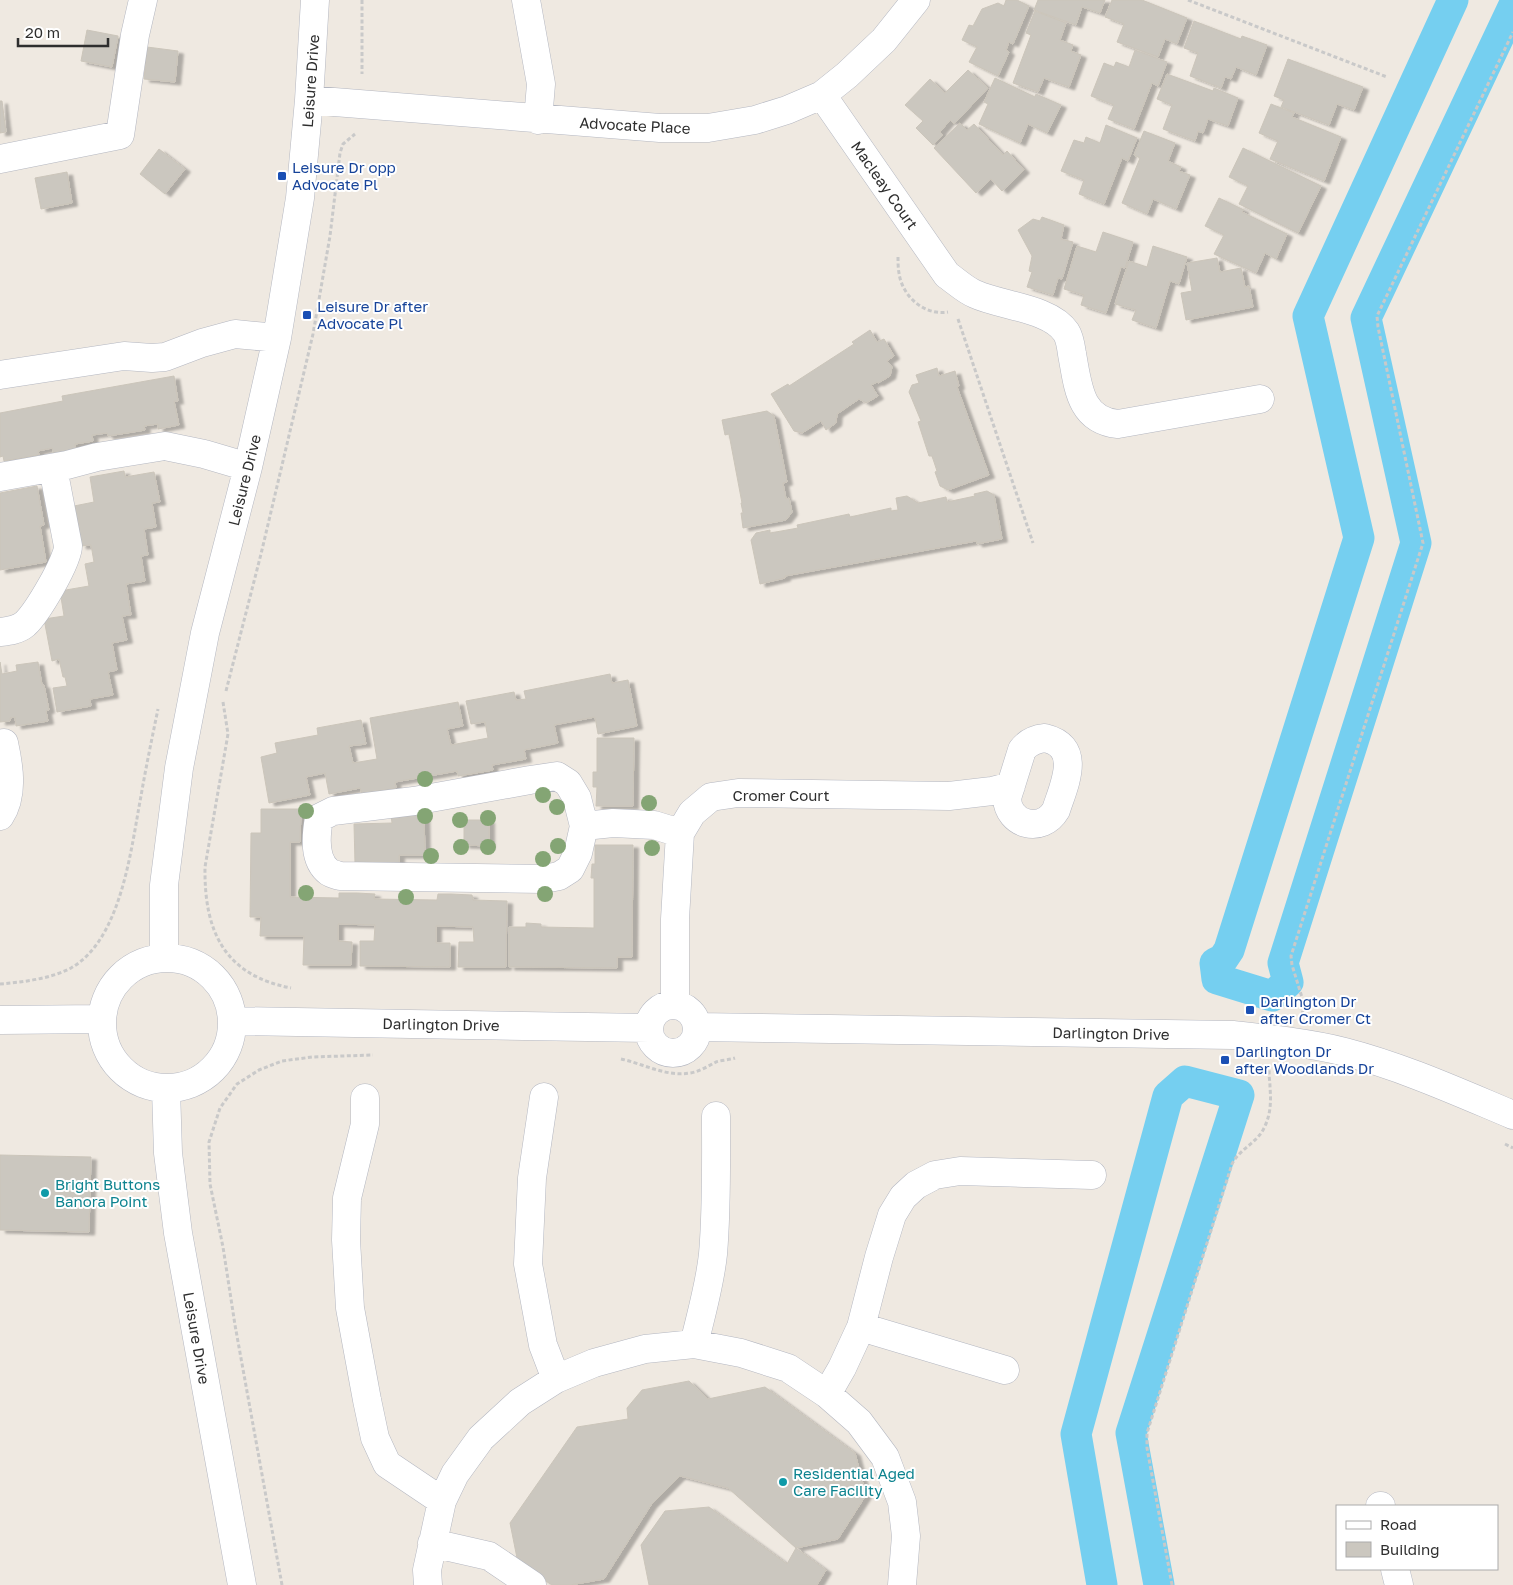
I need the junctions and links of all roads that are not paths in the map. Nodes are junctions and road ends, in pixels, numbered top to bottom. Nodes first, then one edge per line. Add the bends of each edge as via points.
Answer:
1 (144, 0) edge
2 (315, 0) edge
3 (526, 0) edge
4 (916, 0) edge
5 (822, 95) junction
6 (310, 100) junction
7 (538, 120) junction
8 (0, 159) edge
9 (277, 338) junction
10 (0, 375) edge
11 (1260, 399) dead end
12 (248, 467) junction
13 (53, 468) junction
14 (0, 477) edge
15 (0, 632) edge
16 (4, 743) dead end
17 (1011, 786) dead end
18 (0, 816) edge
19 (584, 826) junction
20 (680, 833) junction
21 (164, 958) junction
22 (675, 1005) junction
23 (0, 1020) edge
24 (101, 1020) junction
25 (232, 1021) junction
26 (649, 1028) junction
27 (697, 1028) junction
28 (166, 1089) junction
29 (544, 1097) dead end
30 (365, 1098) dead end
31 (1513, 1115) edge
32 (716, 1116) dead end
33 (1092, 1175) dead end
34 (861, 1327) junction
35 (694, 1344) junction
36 (1005, 1370) dead end
37 (556, 1379) junction
38 (827, 1394) junction
39 (442, 1501) junction
40 (432, 1543) junction
41 (1395, 1570) edge
42 (242, 1585) edge
43 (428, 1585) edge
44 (532, 1585) edge
45 (902, 1585) edge
46 (1399, 1585) edge

1 - 8 street via 135,35 120,135
2 - 6 street, Leisure Drive
3 - 7 street via 541,84
4 - 5 street, Advocate Place via 884,40
5 - 7 street, Advocate Place via 769,116 708,128
5 - 11 street, Macleay Court via 947,275 975,294 1046,316 1062,327 1069,338 1083,402 1105,422 1118,424
6 - 7 street, Advocate Place
6 - 9 street, Leisure Drive via 300,198
9 - 10 street via 235,334 165,357 124,356
9 - 12 street, Leisure Drive
12 - 13 street via 165,446
12 - 21 street, Leisure Drive via 205,633 179,768 164,885
13 - 14 street
13 - 15 street via 68,546 66,556 30,619 20,627
16 - 18 street via 9,773 7,801
17 - 20 street, Cromer Court via 948,796 738,793 711,798 692,813
19 - 19 street via 578,853 570,869 559,876 544,879 340,876 328,871 317,855 319,818 333,811 414,801 557,776 568,783 577,798
19 - 20 street via 613,823 654,825
20 - 22 street, Cromer Court
21 - 24 street via 148,960 121,976 104,1004
21 - 25 street via 181,959 211,976 222,989
22 - 26 street via 660,1008
22 - 27 street via 688,1010
23 - 24 street
24 - 28 street via 108,1054 119,1068 140,1083
25 - 26 street, Darlington Drive
25 - 28 street via 224,1055 213,1070 183,1087
26 - 27 street via 650,1036 659,1048 674,1053 693,1042
27 - 31 street, Darlington Drive via 1232,1035 1344,1052 1427,1079
28 - 42 street, Leisure Drive via 168,1153 178,1233
29 - 37 street via 532,1178 528,1264 543,1345
30 - 39 street via 365,1124 347,1198 346,1240 350,1308 366,1400 375,1438 387,1464
32 - 35 street via 712,1256
33 - 34 street via 960,1171 935,1175 916,1185 903,1197 892,1215
34 - 36 street
34 - 38 street
35 - 37 street via 645,1348 594,1363
35 - 38 street via 741,1353 788,1368
37 - 39 street via 520,1402 481,1438 455,1474
38 - 45 street via 859,1422 885,1457 902,1502 906,1536
39 - 40 street
40 - 43 street
40 - 44 street via 489,1556
41 - 46 street

